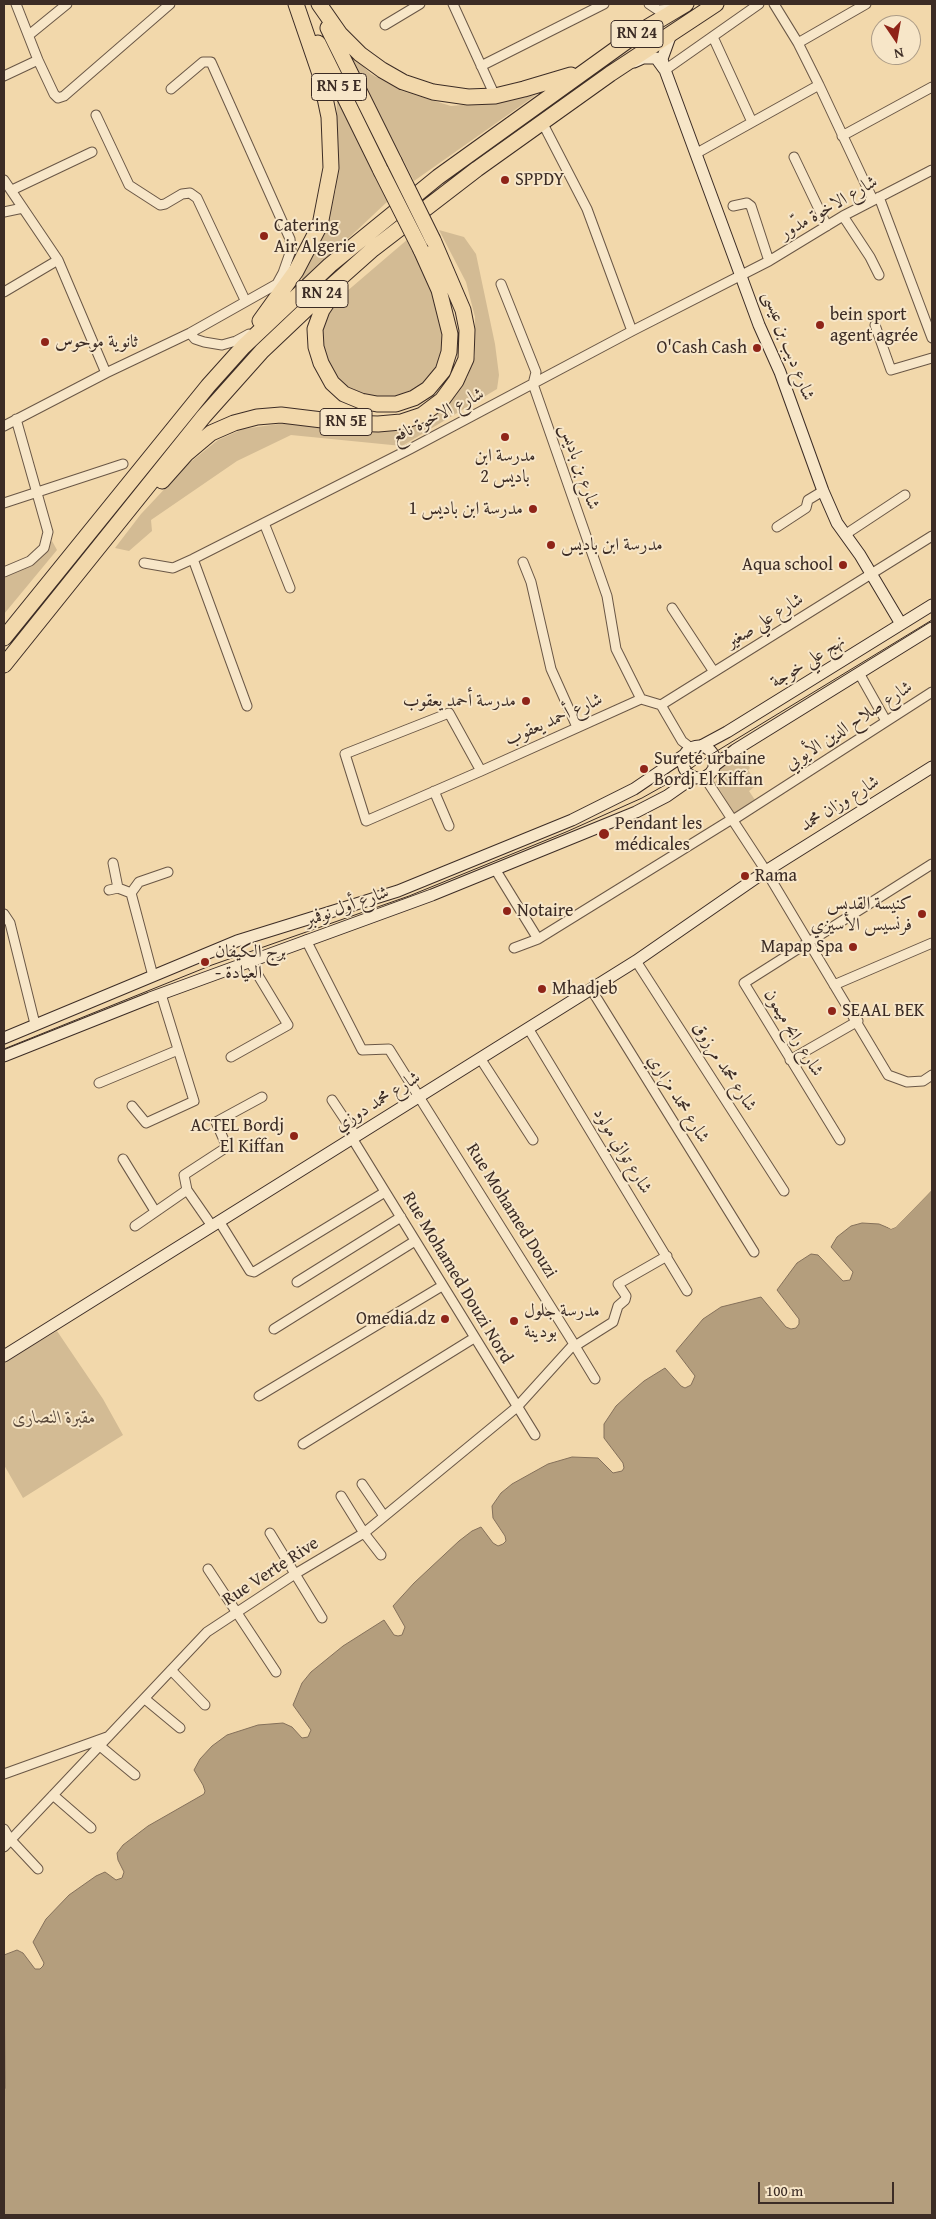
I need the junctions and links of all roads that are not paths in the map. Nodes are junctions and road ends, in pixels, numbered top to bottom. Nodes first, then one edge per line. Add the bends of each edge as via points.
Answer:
1 (16, 4) edge
2 (67, 4) edge
3 (170, 4) edge
4 (297, 4) edge
5 (318, 4) edge
6 (420, 4) edge
7 (452, 4) edge
8 (604, 4) edge
9 (644, 4) edge
10 (649, 4) edge
11 (716, 4) edge
12 (759, 4) edge
13 (774, 4) edge
14 (866, 4) edge
15 (683, 5) edge
16 (385, 25) dead end
17 (641, 31) junction
18 (672, 32) junction
19 (29, 35) junction
20 (713, 37) junction
21 (798, 43) junction
22 (38, 60) junction
23 (481, 66) junction
24 (591, 67) junction
25 (665, 70) junction
26 (610, 74) junction
27 (4, 76) edge
28 (819, 85) junction
29 (932, 87) edge
30 (171, 89) dead end
31 (495, 96) junction
32 (96, 116) dead end
33 (542, 122) junction
34 (752, 122) junction
35 (842, 136) junction
36 (92, 152) dead end
37 (697, 153) junction
38 (794, 157) dead end
39 (394, 161) joint
40 (932, 170) edge
41 (381, 171) joint
42 (4, 180) edge
43 (12, 190) junction
44 (876, 199) junction
45 (733, 206) dead end
46 (23, 208) junction
47 (4, 212) edge
48 (843, 216) junction
49 (827, 226) junction
50 (372, 249) junction
51 (58, 260) junction
52 (769, 261) junction
53 (742, 275) junction
54 (879, 275) dead end
55 (501, 284) dead end
56 (4, 292) edge
57 (245, 300) junction
58 (874, 325) dead end
59 (632, 331) junction
60 (252, 332) junction
61 (190, 334) junction
62 (932, 338) edge
63 (243, 347) junction
64 (932, 358) edge
65 (106, 374) junction
66 (533, 384) junction
67 (16, 419) junction
68 (4, 426) edge
69 (123, 464) dead end
70 (823, 491) junction
71 (36, 492) junction
72 (905, 495) dead end
73 (4, 503) edge
74 (264, 523) junction
75 (777, 527) dead end
76 (114, 530) junction
77 (846, 534) junction
78 (932, 536) edge
79 (193, 559) junction
80 (523, 562) dead end
81 (144, 563) dead end
82 (4, 572) edge
83 (871, 574) junction
84 (290, 588) dead end
85 (932, 605) edge
86 (672, 608) dead end
87 (901, 624) junction
88 (932, 628) edge
89 (4, 638) edge
90 (4, 665) edge
91 (714, 672) junction
92 (859, 673) junction
93 (932, 692) edge
94 (642, 699) junction
95 (661, 705) junction
96 (247, 706) dead end
97 (886, 721) junction
98 (577, 727) junction
99 (692, 750) junction
100 (932, 767) edge
101 (711, 770) junction
102 (481, 771) junction
103 (694, 777) junction
104 (434, 791) junction
105 (732, 820) junction
106 (449, 826) dead end
107 (113, 863) dead end
108 (932, 864) edge
109 (495, 869) junction
110 (766, 871) junction
111 (168, 872) dead end
112 (131, 893) junction
113 (4, 914) edge
114 (538, 939) junction
115 (306, 940) junction
116 (809, 942) junction
117 (932, 943) edge
118 (515, 948) dead end
119 (636, 961) junction
120 (250, 962) junction
121 (152, 976) junction
122 (834, 985) junction
123 (591, 989) junction
124 (161, 994) junction
125 (858, 1021) junction
126 (35, 1024) junction
127 (528, 1028) junction
128 (4, 1038) edge
129 (178, 1050) junction
130 (4, 1056) edge
131 (231, 1057) dead end
132 (480, 1058) junction
133 (790, 1060) junction
134 (932, 1075) edge
135 (99, 1083) dead end
136 (420, 1096) junction
137 (262, 1097) dead end
138 (332, 1100) dead end
139 (132, 1106) dead end
140 (354, 1137) junction
141 (533, 1140) dead end
142 (840, 1140) dead end
143 (123, 1159) dead end
144 (187, 1190) junction
145 (784, 1191) dead end
146 (385, 1192) junction
147 (155, 1211) junction
148 (400, 1217) junction
149 (216, 1224) junction
150 (135, 1226) dead end
151 (415, 1241) junction
152 (754, 1252) dead end
153 (667, 1256) junction
154 (297, 1282) dead end
155 (442, 1286) junction
156 (687, 1290) dead end
157 (274, 1329) dead end
158 (474, 1338) junction
159 (574, 1345) junction
160 (4, 1356) edge
161 (595, 1378) dead end
162 (259, 1396) dead end
163 (517, 1407) junction
164 (534, 1435) dead end
165 (303, 1444) dead end
166 (362, 1484) dead end
167 (341, 1496) dead end
168 (384, 1516) junction
169 (364, 1532) junction
170 (270, 1533) dead end
171 (381, 1555) dead end
172 (208, 1569) dead end
173 (295, 1574) junction
174 (236, 1614) junction
175 (322, 1618) dead end
176 (171, 1670) junction
177 (276, 1672) dead end
178 (145, 1699) junction
179 (205, 1705) dead end
180 (180, 1728) dead end
181 (111, 1735) junction
182 (100, 1746) junction
183 (4, 1774) edge
184 (135, 1775) dead end
185 (53, 1795) junction
186 (91, 1828) dead end
187 (4, 1829) edge
188 (7, 1843) edge
189 (38, 1869) dead end

1 - 19 street
2 - 19 street
3 - 22 street via 64,96 58,98 54,94
4 - 41 highway, RN 5 E
4 - 60 highway via 320,74 328,118 331,168 320,225 296,271
5 - 31 highway via 360,54 403,82 433,92 468,97
5 - 39 highway, RN 5 E
6 - 16 street
7 - 23 street
8 - 23 street
9 - 17 street via 648,19
10 - 15 street via 658,10
11 - 18 highway, RN 24
12 - 20 street
13 - 21 street
14 - 21 street
15 - 17 highway, RN 24
17 - 24 highway, RN 24
18 - 25 main road via 662,58
18 - 26 highway, RN 24
19 - 22 street
20 - 25 street
20 - 34 street
21 - 28 street
22 - 27 street
23 - 31 street
24 - 31 highway via 554,81
24 - 63 highway, RN 24 via 438,177 330,265
25 - 26 main road via 656,58 643,58
25 - 37 main road, شارع ديب بن عيسى
26 - 33 highway, RN 24
28 - 34 street
28 - 35 street
29 - 35 street
30 - 57 street via 203,62 211,62 290,240 291,250 277,284
32 - 57 street via 128,185 160,205 182,194 190,193 197,198
33 - 50 highway, RN 24
33 - 59 street via 587,209
34 - 37 street
35 - 44 street
36 - 43 street
37 - 53 main road, شارع ديب بن عيسى
38 - 49 street
39 - 76 highway, RN 5E, bridge via 463,310 467,330 466,359 442,400 422,415 401,422 347,423 281,415 234,422 211,433 186,454
40 - 44 street, شارع الاخوة مدّور
41 - 50 highway, RN 5E, bridge via 439,290 450,334 449,352 442,371 428,389 396,404 376,404 344,394 332,383 316,347 315,329 322,310
42 - 43 street
43 - 46 street
44 - 48 street, شارع الاخوة مدّور
44 - 62 street
45 - 52 street via 747,203 751,206
46 - 47 street
46 - 51 street
48 - 49 street, شارع الاخوة مدّور
48 - 54 street
49 - 52 street, شارع الاخوة مدّور
50 - 76 highway, RN 24 via 262,350 170,456
51 - 56 street
51 - 65 street
52 - 53 street, شارع الاخوة مدّور
53 - 59 street, شارع الاخوة نافع
53 - 70 main road, شارع ديب بن عيسى
55 - 66 street, شارع بن باديس via 536,372
57 - 61 street
58 - 64 street via 891,370
59 - 66 street, شارع الاخوة نافع
60 - 61 street via 236,342 222,344 204,342
60 - 63 highway
61 - 65 street
63 - 89 highway, RN 24
65 - 67 street
66 - 74 street, شارع الاخوة نافع
66 - 94 street, شارع بن باديس via 607,596 616,650
67 - 68 street
67 - 71 street
69 - 71 street
70 - 75 street via 808,500 806,508
70 - 77 main road, شارع ديب بن عيسى via 837,523
71 - 73 street
71 - 82 street via 48,532 44,548 30,561
72 - 77 street
74 - 79 street, شارع الاخوة نافع
74 - 84 street
76 - 90 highway, RN 24
77 - 83 main road, شارع ديب بن عيسى
78 - 83 street, شارع علي صغير
79 - 81 street, شارع الاخوة نافع via 173,568
79 - 96 street
80 - 98 street via 531,582 551,669
83 - 87 main road, شارع ديب بن عيسى
83 - 91 street, شارع علي صغير
85 - 87 main road, نهج علي خوجة
86 - 91 street
87 - 99 main road, نهج علي خوجة via 743,723
88 - 92 main road, نهج علي خوجة
91 - 95 street, شارع علي صغير
92 - 97 street
92 - 101 main road, نهج علي خوجة via 734,750
93 - 97 street, شارع صلاح الدين الأيوبي
94 - 95 street
94 - 98 street, شارع أحمد يعقوب
95 - 99 street via 682,741
97 - 105 street, شارع صلاح الدين الأيوبي
98 - 102 street, شارع أحمد يعقوب
99 - 101 main road via 709,750 713,756
99 - 103 main road via 683,765
99 - 121 main road, شارع أول نوفمبر via 634,789 564,823 398,891 237,941
100 - 110 main road, شارع وزان محمد
101 - 103 main road
101 - 105 street via 709,784
102 - 104 street, شارع أحمد يعقوب
102 - 104 street, شارع أحمد يعقوب via 449,713 345,754 366,821
103 - 109 main road, شارع أول نوفمبر via 636,812
104 - 106 street
105 - 110 street
105 - 114 street, شارع صلاح الدين الأيوبي
107 - 112 street via 114,889
108 - 116 street
109 - 114 street
109 - 115 main road, شارع أول نوفمبر
110 - 116 street
110 - 119 main road, شارع محمد دوزي
111 - 112 street via 140,882
112 - 121 street
113 - 126 street via 10,923
114 - 118 street, شارع صلاح الدين الأيوبي
115 - 120 main road, شارع أول نوفمبر
115 - 136 street, Rue Mohamed Douzi via 362,1050 389,1049
116 - 122 street
116 - 133 street, شارع رابح ميمون via 744,983
117 - 122 street
119 - 123 main road, شارع محمد دوزي
119 - 145 street, شارع محمد مرزوق
120 - 124 main road, شارع أول نوفمبر
120 - 131 street via 288,1025
121 - 126 main road, شارع أول نوفمبر
122 - 125 street
123 - 127 main road, شارع محمد دوزي
123 - 152 street, شارع محمد مزاري
124 - 129 street
124 - 130 main road, شارع أول نوفمبر
125 - 133 street
125 - 134 street via 888,1074 907,1082 923,1081
126 - 128 main road, شارع أول نوفمبر
127 - 132 main road, شارع محمد دوزي
127 - 153 street, شارع تواتي مولود
129 - 135 street
129 - 139 street via 194,1101 146,1123
132 - 136 main road, شارع محمد دوزي
132 - 141 street
133 - 142 street, شارع رابح ميمون
136 - 140 main road, شارع محمد دوزي
136 - 159 street, Rue Mohamed Douzi
137 - 144 street via 216,1122 227,1148 184,1175
138 - 140 street, Rue Mohamed Douzi Nord
140 - 146 street, Rue Mohamed Douzi Nord
140 - 149 main road, شارع محمد دوزي
143 - 147 street
144 - 147 street
144 - 149 street
146 - 148 street, Rue Mohamed Douzi Nord
146 - 149 street via 254,1272 250,1271
147 - 150 street
148 - 151 street, Rue Mohamed Douzi Nord
148 - 154 street
149 - 160 main road, شارع محمد دوزي
151 - 155 street, Rue Mohamed Douzi Nord
151 - 157 street
153 - 156 street, شارع تواتي مولود
153 - 159 street, Rue Verte Rive via 618,1284 626,1296 618,1306 613,1322
155 - 158 street, Rue Mohamed Douzi Nord
155 - 162 street
158 - 163 street, Rue Mohamed Douzi Nord
158 - 165 street
159 - 161 street, Rue Mohamed Douzi
159 - 163 street, Rue Verte Rive
163 - 164 street, Rue Mohamed Douzi Nord
163 - 168 street, Rue Verte Rive
166 - 168 street
167 - 169 street
168 - 169 street, Rue Verte Rive
169 - 171 street
169 - 173 street, Rue Verte Rive
170 - 173 street
172 - 174 street
173 - 174 street, Rue Verte Rive
173 - 175 street
174 - 176 street, Rue Verte Rive via 207,1632
174 - 177 street
176 - 178 street, Rue Verte Rive
176 - 179 street
178 - 180 street
178 - 181 street, Rue Verte Rive
181 - 182 street, Rue Verte Rive
181 - 183 street
182 - 184 street
182 - 185 street, Rue Verte Rive
185 - 186 street
185 - 188 street, Rue Verte Rive
187 - 188 street
188 - 189 street

